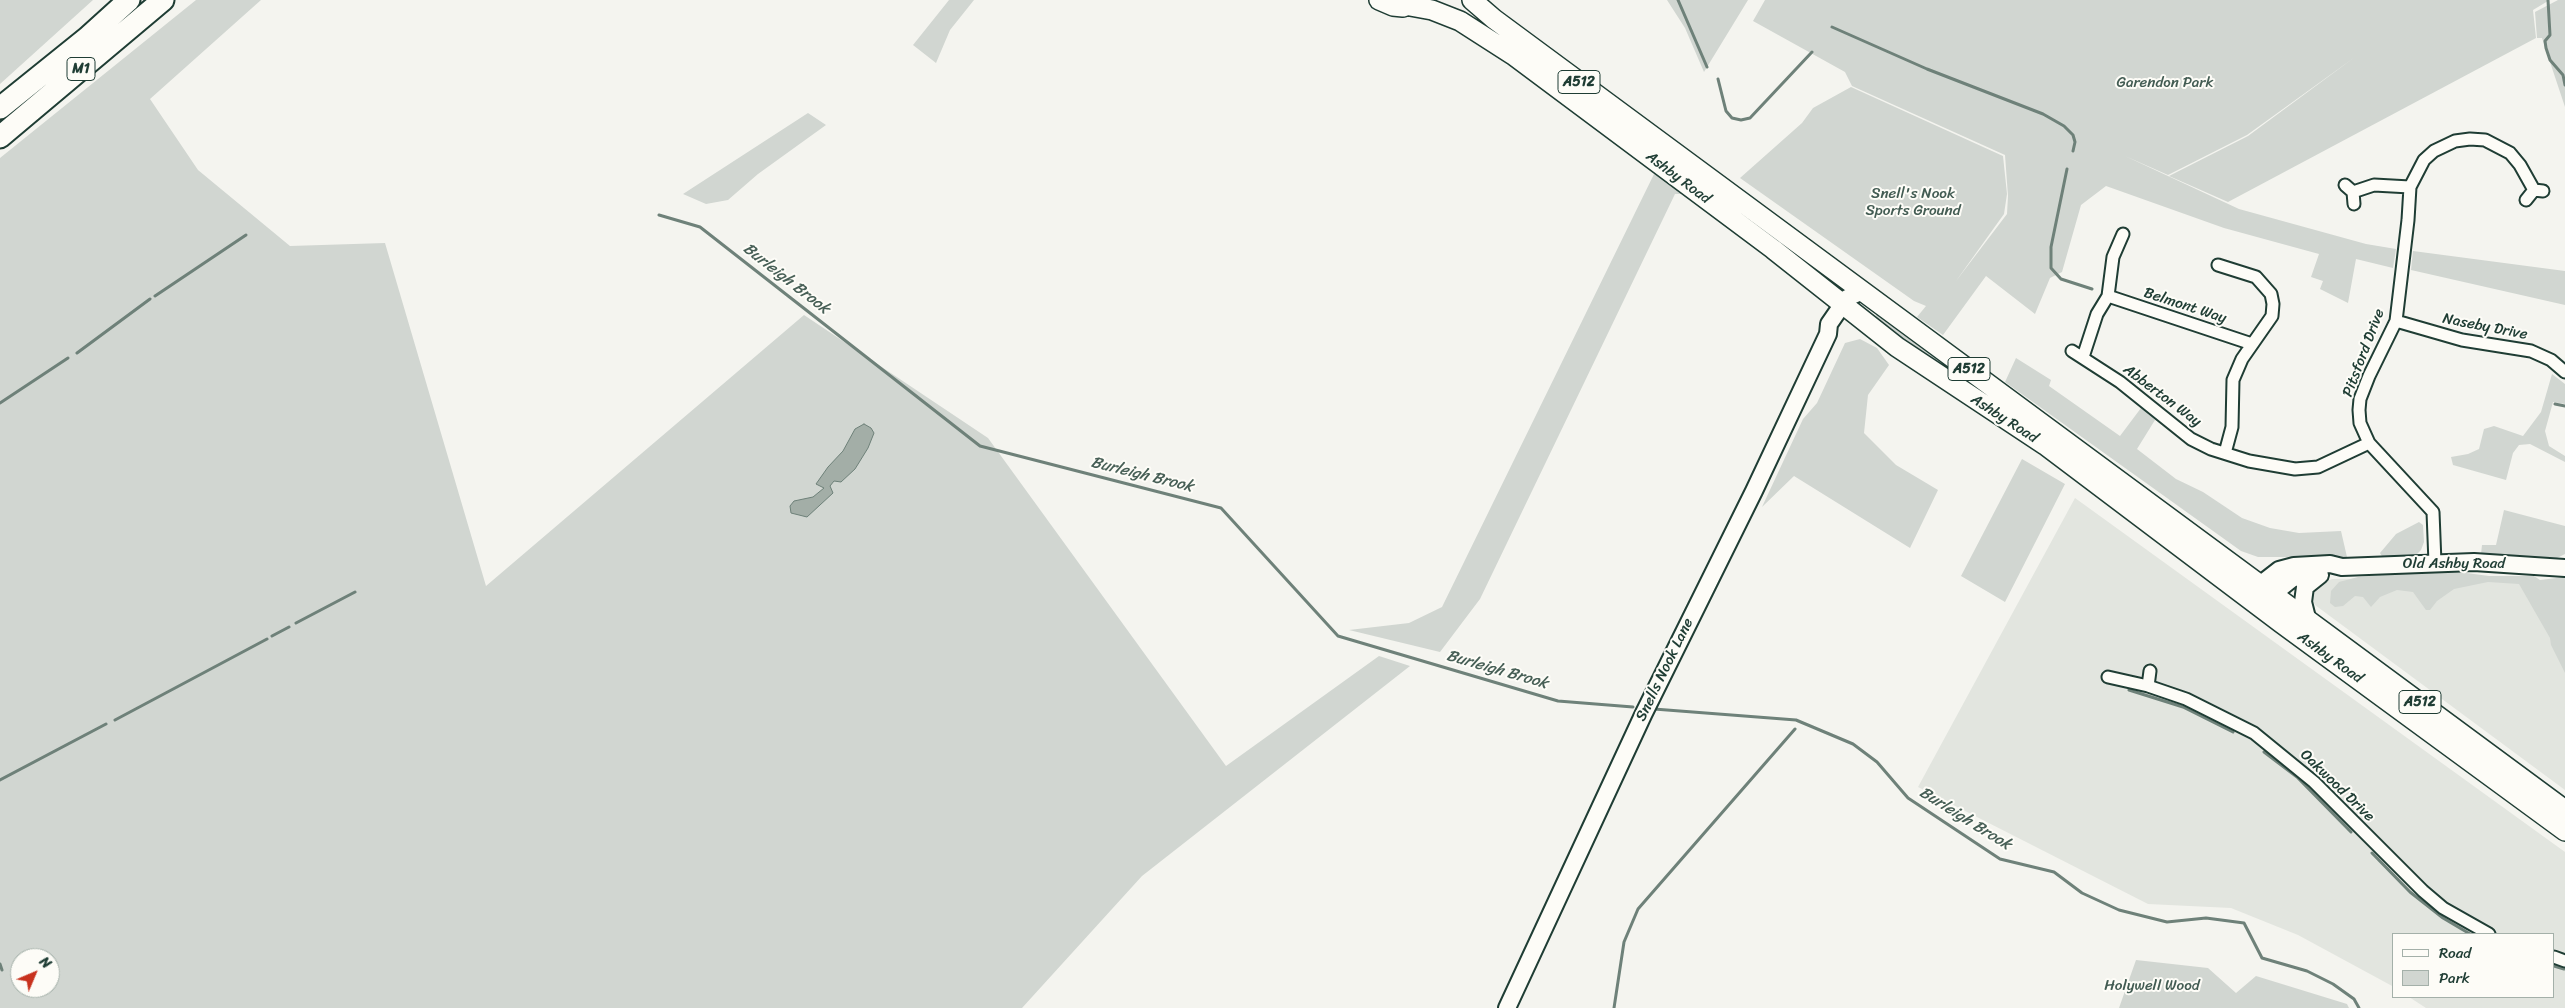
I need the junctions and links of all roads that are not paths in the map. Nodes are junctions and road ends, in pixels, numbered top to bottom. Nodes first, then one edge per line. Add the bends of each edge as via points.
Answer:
1 (129, 0) edge
2 (163, 0) edge
3 (1379, 0) edge
4 (1472, 0) edge
5 (1416, 3) edge
6 (0, 108) edge
7 (0, 137) edge
8 (2410, 187) junction
9 (2350, 194) dead end
10 (2526, 200) dead end
11 (2123, 241) dead end
12 (2224, 271) dead end
13 (1823, 288) junction
14 (2108, 296) junction
15 (1851, 301) junction
16 (2396, 321) junction
17 (2252, 344) junction
18 (2072, 351) dead end
19 (2083, 357) junction
20 (2565, 372) edge
21 (1809, 373) junction
22 (2369, 443) junction
23 (2225, 453) junction
24 (2435, 563) junction
25 (2342, 567) junction
26 (2565, 568) edge
27 (2320, 575) junction
28 (2268, 589) junction
29 (2258, 605) junction
30 (2307, 618) junction
31 (2150, 671) dead end
32 (2108, 677) dead end
33 (2148, 686) junction
34 (2565, 810) edge
35 (2565, 831) edge
36 (2487, 933) edge
37 (1507, 1008) edge

1 - 6 highway, M1
2 - 7 highway, M1
3 - 5 main road, Ashby Road via 1393,6
4 - 15 main road, Ashby Road / A512 via 1826,264
5 - 13 main road, Ashby Road / A512 via 1486,36
8 - 9 street via 2374,185
8 - 10 street, Pitsford Drive via 2424,160 2434,151 2455,142 2485,140 2510,153 2538,190
8 - 16 street, Pitsford Drive
11 - 14 street via 2113,257
12 - 17 street via 2256,277 2271,294 2272,316
13 - 15 main road, Ashby Road / A512
13 - 21 street via 1825,309 1810,354
14 - 17 street, Belmont Way
14 - 19 street via 2092,327
15 - 21 street, Snells Nook Lane via 1828,334
15 - 28 main road, Ashby Road / A512
15 - 29 main road, Ashby Road / A512 via 1946,382 2053,450
16 - 20 street, Naseby Drive via 2462,340 2531,351 2551,360
16 - 22 street, Pitsford Drive via 2360,399 2360,423
17 - 23 street via 2233,380 2232,427
18 - 19 street, Abberton Way
19 - 23 street, Abberton Way via 2191,439
21 - 37 street, Snells Nook Lane via 1644,713
22 - 23 street, Abberton Way via 2318,466 2296,469 2249,461
22 - 24 street, Pitsford Drive via 2433,512
24 - 25 street, Old Ashby Road
24 - 26 street, Old Ashby Road
25 - 27 street, Old Ashby Road via 2333,574
25 - 28 street, Old Ashby Road via 2330,564 2279,570
27 - 28 street, Old Ashby Road via 2293,578
27 - 30 street via 2305,588 2303,602
28 - 29 street
28 - 30 main road, Ashby Road / A512
29 - 35 main road, Ashby Road / A512
30 - 34 main road, Ashby Road / A512
31 - 33 street
32 - 33 street, Oakwood Drive
33 - 36 street, Oakwood Drive via 2195,703 2254,734 2314,782 2423,891 2452,913

